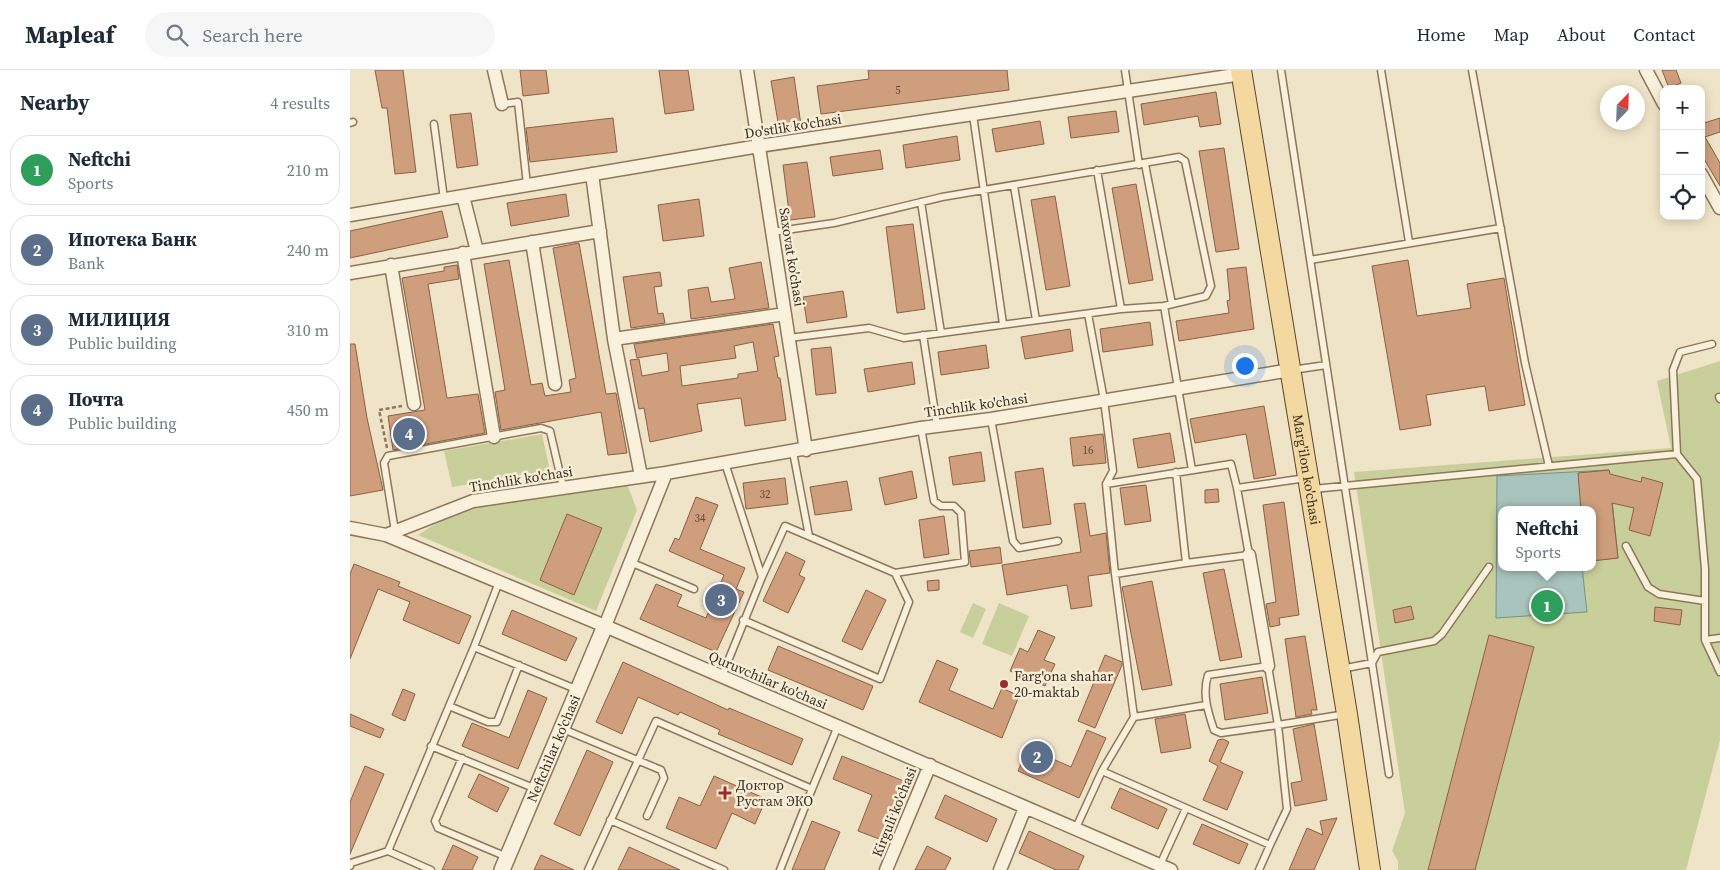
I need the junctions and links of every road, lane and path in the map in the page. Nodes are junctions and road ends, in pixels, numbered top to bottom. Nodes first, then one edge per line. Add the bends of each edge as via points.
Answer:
1 (494, 70) edge
2 (747, 70) edge
3 (1125, 70) edge
4 (1281, 70) edge
5 (1380, 70) edge
6 (1472, 70) edge
7 (1646, 70) edge
8 (1242, 72) edge
9 (1129, 90) junction
10 (1660, 96) edge
11 (502, 104) joint
12 (973, 114) junction
13 (434, 124) dead end
14 (759, 146) junction
15 (1142, 164) junction
16 (1097, 170) junction
17 (592, 174) junction
18 (1702, 175) edge
19 (527, 185) junction
20 (1014, 186) junction
21 (984, 191) junction
22 (463, 196) junction
23 (444, 199) junction
24 (921, 202) junction
25 (1720, 208) edge
26 (350, 215) edge
27 (1501, 228) junction
28 (600, 231) junction
29 (772, 232) junction
30 (532, 242) junction
31 (1408, 242) junction
32 (477, 251) junction
33 (463, 252) junction
34 (1310, 260) junction
35 (391, 265) junction
36 (350, 273) edge
37 (1172, 304) junction
38 (1164, 306) junction
39 (1120, 309) junction
40 (785, 314) junction
41 (1088, 314) junction
42 (1036, 320) junction
43 (1003, 324) junction
44 (941, 333) junction
45 (923, 335) junction
46 (789, 338) junction
47 (614, 339) junction
48 (1712, 344) dead end
49 (1326, 365) junction
50 (1291, 370) junction
51 (555, 384) dead end
52 (1178, 389) junction
53 (1104, 400) junction
54 (414, 404) joint
55 (991, 419) junction
56 (937, 426) junction
57 (921, 428) junction
58 (494, 437) junction
59 (806, 450) junction
60 (793, 452) junction
61 (1677, 454) junction
62 (388, 456) junction
63 (726, 463) junction
64 (1548, 466) junction
65 (1192, 470) junction
66 (1176, 472) junction
67 (666, 473) junction
68 (641, 476) junction
69 (1106, 484) junction
70 (1309, 484) junction
71 (1344, 485) junction
72 (563, 488) junction
73 (1237, 488) junction
74 (350, 529) edge
75 (391, 533) junction
76 (809, 536) junction
77 (1058, 541) dead end
78 (1626, 546) dead end
79 (1249, 555) junction
80 (630, 562) junction
81 (1186, 563) junction
82 (1489, 567) dead end
83 (895, 573) junction
84 (1115, 574) junction
85 (762, 577) junction
86 (499, 582) junction
87 (694, 589) dead end
88 (1705, 600) junction
89 (743, 620) junction
90 (605, 626) junction
91 (1720, 638) edge
92 (1705, 640) junction
93 (474, 647) junction
94 (1372, 663) junction
95 (519, 666) junction
96 (1268, 666) junction
97 (1340, 669) junction
98 (1720, 672) edge
99 (722, 676) junction
100 (578, 690) junction
101 (1206, 705) junction
102 (448, 706) junction
103 (1347, 714) junction
104 (1134, 717) junction
105 (1278, 725) junction
106 (838, 726) junction
107 (562, 729) junction
108 (432, 746) junction
109 (462, 758) junction
110 (637, 759) junction
111 (930, 765) junction
112 (1102, 770) junction
113 (1389, 774) dead end
114 (536, 789) junction
115 (812, 789) junction
116 (1025, 808) junction
117 (1186, 808) junction
118 (647, 816) dead end
119 (610, 820) junction
120 (1075, 830) junction
121 (1270, 845) junction
122 (388, 852) junction
123 (505, 864) edge
124 (350, 866) edge
125 (1165, 868) edge
126 (431, 870) edge
127 (588, 870) edge
128 (724, 870) edge
129 (780, 870) edge
130 (886, 870) edge
131 (1000, 870) edge
132 (1259, 870) edge
133 (1370, 870) edge

1 - 11 street
2 - 14 street, Saxovat ko'chasi
3 - 9 lane
4 - 34 lane
5 - 31 lane
6 - 27 lane
7 - 10 street
8 - 9 street, Do'stlik ko'chasi
8 - 50 main road, Marg'ilon ko'chasi
9 - 12 street, Do'stlik ko'chasi
9 - 15 lane
11 - 19 lane via 518,102
12 - 14 street, Do'stlik ko'chasi
12 - 21 lane
13 - 23 lane
14 - 17 street, Do'stlik ko'chasi
14 - 29 street, Saxovat ko'chasi
15 - 16 lane
15 - 37 lane
15 - 37 lane via 1179,157 1185,161 1211,286 1206,296
16 - 20 lane
16 - 39 lane
17 - 19 street, Do'stlik ko'chasi
17 - 28 street
18 - 25 street
19 - 22 street, Do'stlik ko'chasi
20 - 21 lane
20 - 42 lane
21 - 24 lane
21 - 43 lane
22 - 23 street, Do'stlik ko'chasi
22 - 32 street
23 - 26 street, Do'stlik ko'chasi
24 - 29 lane via 834,224
24 - 44 lane
27 - 31 lane
27 - 64 lane via 1525,363
28 - 30 street
28 - 47 street
29 - 40 street, Saxovat ko'chasi
30 - 32 street
30 - 51 street
31 - 34 lane
32 - 33 street
33 - 35 street
33 - 58 street
34 - 49 lane
35 - 36 street
35 - 54 street
37 - 38 lane
38 - 39 lane
38 - 52 lane
39 - 41 lane
40 - 46 street, Saxovat ko'chasi
40 - 47 street
41 - 42 lane
41 - 53 lane
42 - 43 lane
43 - 44 lane
44 - 45 lane
45 - 46 lane via 904,338 869,328
45 - 56 lane
46 - 59 street, Saxovat ko'chasi
47 - 68 street
48 - 61 lane via 1680,352 1673,370
49 - 50 lane
49 - 71 lane
50 - 52 street, Tinchlik ko'chasi
50 - 70 main road, Marg'ilon ko'chasi
52 - 53 street, Tinchlik ko'chasi
52 - 65 lane
53 - 55 street, Tinchlik ko'chasi
53 - 69 lane via 1113,471
54 - 62 path via 379,410
55 - 56 street, Tinchlik ko'chasi
55 - 77 lane via 1013,541 1019,548
56 - 57 street, Tinchlik ko'chasi
57 - 59 street, Tinchlik ko'chasi
57 - 83 lane via 934,501 940,506 954,506 961,513 965,562
58 - 62 lane
58 - 72 lane via 541,428 550,431
59 - 60 street, Tinchlik ko'chasi
60 - 63 street, Tinchlik ko'chasi
60 - 76 lane
61 - 64 lane
61 - 88 lane via 1697,478
62 - 75 lane via 384,463
63 - 67 street, Tinchlik ko'chasi
63 - 85 lane
64 - 71 lane
65 - 66 lane
65 - 73 lane via 1231,464
66 - 69 lane
66 - 81 lane
67 - 68 street, Tinchlik ko'chasi
67 - 80 street
68 - 72 street, Tinchlik ko'chasi
69 - 84 lane
70 - 71 lane
70 - 73 lane
70 - 97 main road, Marg'ilon ko'chasi
71 - 94 lane
72 - 75 street, Tinchlik ko'chasi via 473,501
73 - 79 lane
74 - 75 street, Quruvchilar ko'chasi
75 - 86 street, Quruvchilar ko'chasi
76 - 83 lane
76 - 85 lane via 784,526
78 - 88 lane via 1648,587 1659,594
79 - 81 lane
79 - 96 street
80 - 87 lane
80 - 90 street
81 - 84 lane
82 - 94 lane via 1434,641 1378,652
83 - 89 lane via 909,602 880,679
84 - 104 lane
85 - 89 lane
86 - 90 street, Quruvchilar ko'chasi
86 - 93 lane
88 - 92 lane
89 - 99 lane
90 - 99 street, Quruvchilar ko'chasi
90 - 100 street, Neftchilar ko'chasi
91 - 92 lane
92 - 98 lane
93 - 95 lane
93 - 102 lane
94 - 97 lane
94 - 113 lane
95 - 100 lane
95 - 102 lane via 497,722 488,722
96 - 101 lane via 1208,675
96 - 105 lane
97 - 103 main road, Marg'ilon ko'chasi
99 - 106 street, Quruvchilar ko'chasi
100 - 107 street, Neftchilar ko'chasi
101 - 104 lane
101 - 105 lane via 1214,730 1221,733
102 - 108 lane
103 - 105 lane
103 - 133 main road, Marg'ilon ko'chasi
104 - 112 lane
105 - 121 lane via 1288,809
106 - 111 street, Quruvchilar ko'chasi
106 - 115 lane
107 - 110 lane
107 - 114 street, Neftchilar ko'chasi
108 - 109 lane
108 - 122 lane
109 - 114 lane
109 - 123 lane via 435,821 438,828
110 - 115 lane via 656,721
110 - 118 lane via 660,770 664,778
110 - 119 lane
111 - 116 street, Quruvchilar ko'chasi
111 - 130 street, Kirguli ko'chasi
112 - 117 lane
112 - 120 lane
114 - 123 street, Neftchilar ko'chasi
115 - 129 lane
116 - 120 street, Quruvchilar ko'chasi
116 - 131 street
117 - 121 lane
117 - 125 lane
119 - 127 lane
119 - 128 lane
120 - 125 street, Quruvchilar ko'chasi
121 - 132 lane
122 - 124 lane
122 - 126 lane

